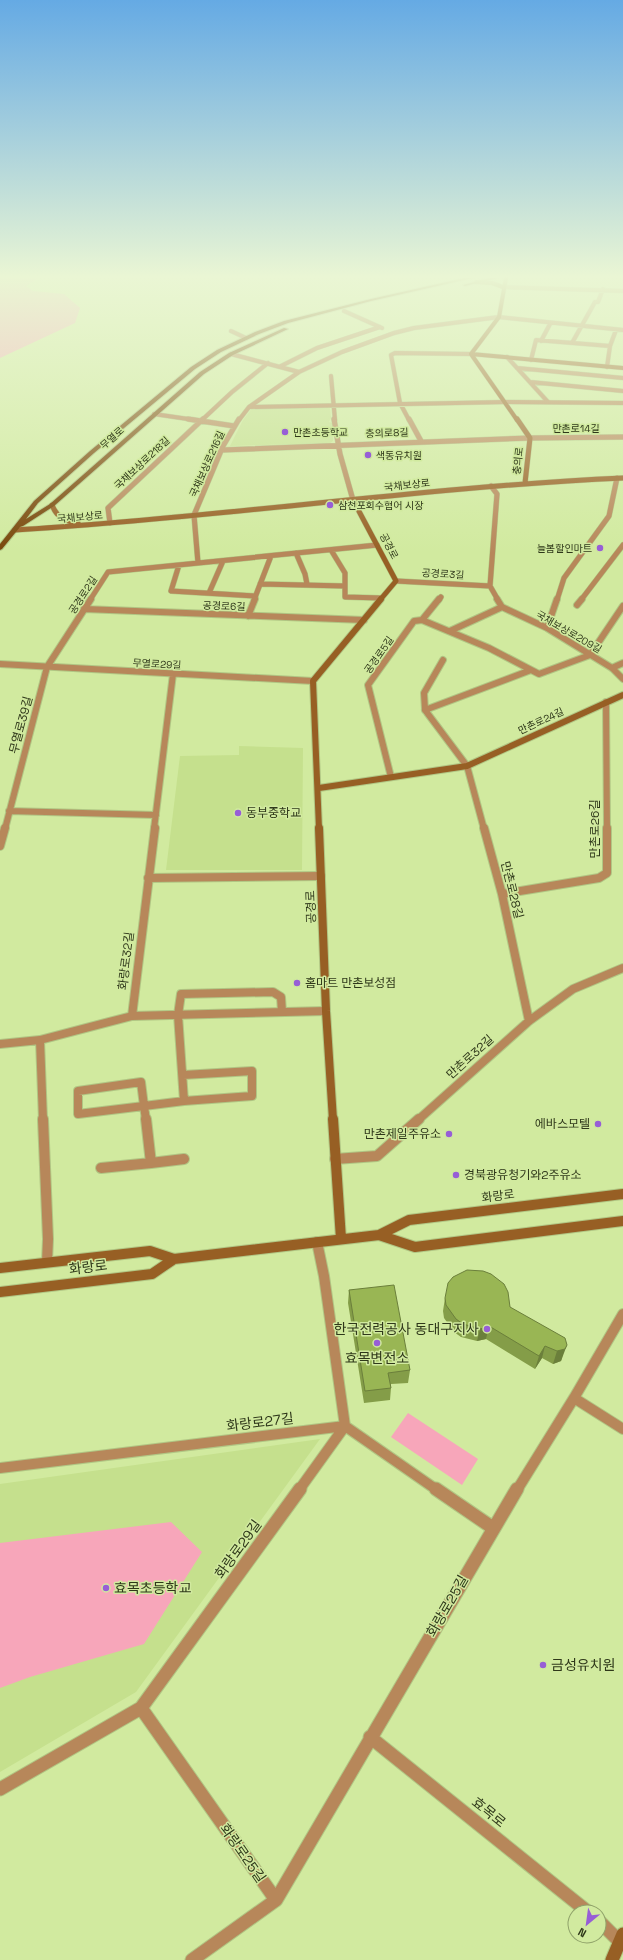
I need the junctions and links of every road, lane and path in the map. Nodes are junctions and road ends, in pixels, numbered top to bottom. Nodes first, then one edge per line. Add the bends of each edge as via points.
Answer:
1 (191, 369) edge
2 (207, 369) edge
3 (260, 369) edge
4 (291, 369) edge
5 (304, 369) edge
6 (394, 369) edge
7 (482, 369) edge
8 (518, 369) edge
9 (533, 369) edge
10 (299, 372) junction
11 (330, 376) dead end
12 (623, 378) edge
13 (530, 382) junction
14 (623, 391) edge
15 (506, 402) junction
16 (548, 402) junction
17 (400, 403) junction
18 (623, 403) edge
19 (333, 405) junction
20 (249, 407) junction
21 (154, 414) junction
22 (201, 421) junction
23 (234, 426) junction
24 (623, 437) edge
25 (530, 438) junction
26 (421, 441) junction
27 (338, 444) junction
28 (222, 450) junction
29 (617, 478) junction
30 (623, 478) edge
31 (525, 482) junction
32 (491, 486) junction
33 (353, 500) junction
34 (52, 505) junction
35 (194, 515) junction
36 (110, 523) junction
37 (90, 525) junction
38 (15, 530) junction
39 (377, 545) junction
40 (623, 545) edge
41 (0, 548) edge
42 (331, 550) junction
43 (296, 553) junction
44 (271, 556) junction
45 (223, 561) junction
46 (198, 563) junction
47 (179, 565) junction
48 (396, 581) junction
49 (260, 584) junction
50 (307, 584) junction
51 (345, 586) junction
52 (490, 586) junction
53 (209, 593) junction
54 (255, 596) junction
55 (442, 597) dead end
56 (381, 598) junction
57 (577, 605) dead end
58 (623, 606) edge
59 (502, 607) junction
60 (84, 609) junction
61 (248, 616) junction
62 (364, 620) junction
63 (422, 620) junction
64 (547, 628) junction
65 (450, 631) junction
66 (590, 655) junction
67 (443, 660) dead end
68 (623, 663) edge
69 (0, 664) edge
70 (47, 667) junction
71 (612, 668) junction
72 (531, 670) junction
73 (173, 674) junction
74 (623, 679) edge
75 (314, 681) junction
76 (623, 695) edge
77 (606, 702) junction
78 (425, 710) junction
79 (467, 766) junction
80 (391, 777) junction
81 (319, 788) junction
82 (9, 811) junction
83 (156, 815) junction
84 (0, 846) edge
85 (322, 876) junction
86 (148, 878) junction
87 (502, 894) junction
88 (623, 968) edge
89 (326, 1011) junction
90 (282, 1012) junction
91 (178, 1015) junction
92 (132, 1016) junction
93 (528, 1021) junction
94 (40, 1040) junction
95 (0, 1044) edge
96 (183, 1075) junction
97 (184, 1101) junction
98 (143, 1106) junction
99 (184, 1159) dead end
100 (335, 1160) junction
101 (151, 1164) junction
102 (101, 1168) dead end
103 (623, 1194) edge
104 (623, 1221) edge
105 (379, 1235) junction
106 (341, 1239) junction
107 (316, 1242) junction
108 (174, 1259) junction
109 (47, 1262) junction
110 (0, 1268) edge
111 (0, 1292) edge
112 (623, 1314) edge
113 (574, 1398) junction
114 (345, 1426) junction
115 (623, 1429) edge
116 (0, 1468) edge
117 (493, 1528) junction
118 (141, 1708) junction
119 (370, 1737) junction
120 (0, 1789) edge
121 (276, 1900) junction
122 (578, 1904) edge
123 (607, 1927) edge
124 (621, 1938) edge
125 (192, 1960) edge
126 (612, 1960) edge

1 - 38 main road, 무열로 via 36,502
2 - 21 main road, 무열로
3 - 22 street
4 - 10 street
5 - 10 street, 국채보상로216길
6 - 17 street
7 - 15 street, 충의로
8 - 13 street
9 - 12 street
10 - 20 street, 국채보상로216길
11 - 19 street
13 - 14 street
13 - 16 street
15 - 16 street
15 - 17 street
15 - 25 street, 충의로
16 - 18 street
17 - 19 street
17 - 26 street
19 - 20 street
19 - 27 street
20 - 23 street, 국채보상로216길
21 - 22 street
21 - 34 main road, 무열로
22 - 23 street
22 - 36 street, 국채보상로218길 via 108,508
23 - 28 street, 국채보상로216길
24 - 25 street, 만촌로14길
25 - 26 street, 충의로8길
25 - 31 street, 충의로
26 - 27 street, 충의로8길
27 - 28 street, 충의로8길
27 - 33 street
28 - 35 street, 국채보상로216길
29 - 30 street, 국채보상로
29 - 31 street, 국채보상로
29 - 64 street via 609,516 564,578
31 - 32 street, 국채보상로
32 - 33 street, 국채보상로
32 - 52 street via 497,494
33 - 35 street, 국채보상로
33 - 39 street, 공경로
34 - 37 street via 63,520
34 - 38 main road, 무열로
35 - 36 street, 국채보상로
35 - 46 street
36 - 37 street, 국채보상로
37 - 38 street, 국채보상로
38 - 41 main road, 무열로
39 - 42 street, 공경로2길
39 - 48 street, 공경로
40 - 57 street
42 - 43 street, 공경로2길
42 - 51 street via 345,573
43 - 44 street, 공경로2길
43 - 50 street
44 - 45 street, 공경로2길
44 - 49 street
45 - 46 street, 공경로2길
45 - 53 street
46 - 47 street, 공경로2길
47 - 53 street via 171,591
47 - 60 street, 공경로2길 via 108,572
48 - 52 street, 공경로3길
48 - 56 street
49 - 50 street
49 - 54 street
50 - 51 street
51 - 56 street via 344,597
52 - 59 street
53 - 54 street
54 - 61 street
55 - 63 street, 공경로5길
56 - 62 street
58 - 66 street
59 - 64 street, 국채보상로209길
59 - 65 street
60 - 61 street, 공경로6길
60 - 70 street, 공경로2길
61 - 62 street, 공경로6길
62 - 75 street
63 - 65 street
63 - 80 street, 공경로5길 via 414,621 368,685
64 - 66 street, 국채보상로209길
65 - 72 street
66 - 71 street, 국채보상로209길
66 - 72 street via 539,674
67 - 78 street via 424,693
68 - 71 street
69 - 70 street, 무열로29길
70 - 73 street, 무열로29길
70 - 82 street, 무열로39길
71 - 74 street, 국채보상로209길
72 - 78 street
73 - 75 street, 무열로29길
73 - 83 street, 화랑로32길
75 - 81 street, 공경로
76 - 77 street, 만촌로24길
77 - 79 street, 만촌로24길
77 - 87 street, 만촌로26길 via 607,873 600,878
78 - 79 street
79 - 80 street, 만촌로24길
79 - 87 street, 만촌로28길
80 - 81 street, 만촌로24길
81 - 85 street, 공경로
82 - 83 street
82 - 84 street, 무열로39길
83 - 86 street, 화랑로32길
85 - 86 street
85 - 89 street, 공경로
86 - 92 street, 화랑로32길
87 - 93 street, 만촌로28길
88 - 93 street, 만촌로32길 via 573,989
89 - 90 street
89 - 100 street, 공경로
90 - 91 street
90 - 91 street via 281,997 273,992 181,994
91 - 92 street
91 - 96 street
92 - 94 street
93 - 100 street, 만촌로32길 via 377,1156
94 - 95 street
94 - 109 street
96 - 97 street
96 - 97 street via 252,1071 252,1096
97 - 98 street
98 - 98 street via 78,1114 78,1091 141,1082
98 - 101 street
99 - 101 street
100 - 106 street, 공경로
101 - 102 street
103 - 105 street, 화랑로 via 409,1220
104 - 105 street, 화랑로 via 415,1247
105 - 106 street, 화랑로
106 - 107 street, 화랑로
107 - 108 street, 화랑로
107 - 114 street via 324,1276
108 - 109 street, 화랑로 via 150,1251
108 - 111 street, 화랑로 via 152,1274
109 - 110 street, 화랑로
112 - 113 street, 화랑로25길
113 - 115 street
113 - 117 street, 화랑로25길
114 - 116 street, 화랑로27길
114 - 117 street
114 - 118 street, 화랑로29길
117 - 119 street, 화랑로25길
118 - 120 street, 화랑로29길
118 - 121 street, 화랑로25길
119 - 121 street, 화랑로25길
119 - 122 street, 효목로
121 - 125 street, 화랑로25길
123 - 124 street
124 - 126 street

